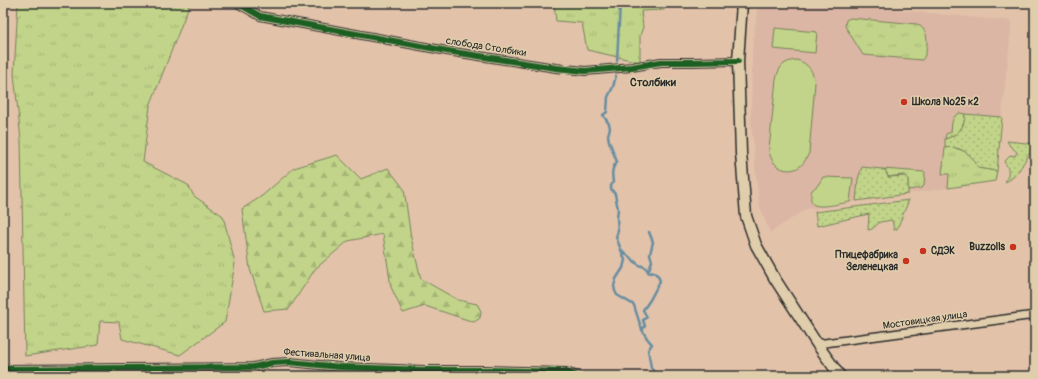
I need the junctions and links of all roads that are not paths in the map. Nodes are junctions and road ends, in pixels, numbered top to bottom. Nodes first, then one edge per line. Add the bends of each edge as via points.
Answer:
1 (237, 3) edge
2 (742, 3) edge
3 (738, 60) junction
4 (1035, 315) edge
5 (817, 344) junction
6 (254, 367) junction
7 (3, 369) edge
8 (254, 376) edge
9 (578, 376) edge
10 (840, 376) edge

1 - 3 street, слобода Столбики via 260,16 447,51 556,68 585,71 661,62
2 - 3 main road
3 - 5 main road via 746,216 756,245
4 - 5 street, Мостовицкая улица
5 - 10 main road
6 - 7 street, Фестивальная улица
6 - 8 street
6 - 9 street, Фестивальная улица via 289,362 356,368 566,372

